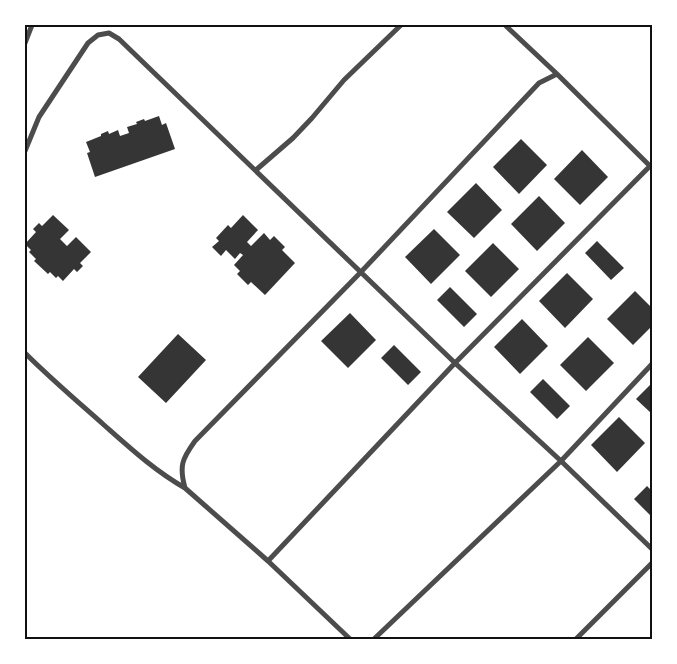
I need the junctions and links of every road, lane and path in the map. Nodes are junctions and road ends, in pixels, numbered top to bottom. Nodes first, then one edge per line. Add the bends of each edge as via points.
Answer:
1 (32, 25) edge
2 (401, 25) edge
3 (506, 25) edge
4 (25, 42) edge
5 (557, 74) junction
6 (25, 151) edge
7 (651, 167) edge
8 (256, 170) junction
9 (360, 273) junction
10 (25, 353) edge
11 (455, 363) junction
12 (652, 364) edge
13 (561, 461) junction
14 (185, 488) junction
15 (652, 549) edge
16 (268, 561) junction
17 (652, 564) edge
18 (350, 639) edge
19 (374, 639) edge
20 (576, 639) edge

1 - 4 street
2 - 8 street via 344,80 293,138
3 - 5 street
5 - 7 street
5 - 9 street via 539,83
6 - 8 street via 39,117 88,43 98,35 109,33
7 - 11 street
8 - 9 street
9 - 11 street
9 - 14 street via 195,441 184,457 181,473
10 - 14 street via 146,462
11 - 13 street
11 - 16 street
12 - 13 street
13 - 15 street
13 - 19 street
14 - 16 street
16 - 18 street
17 - 20 street

